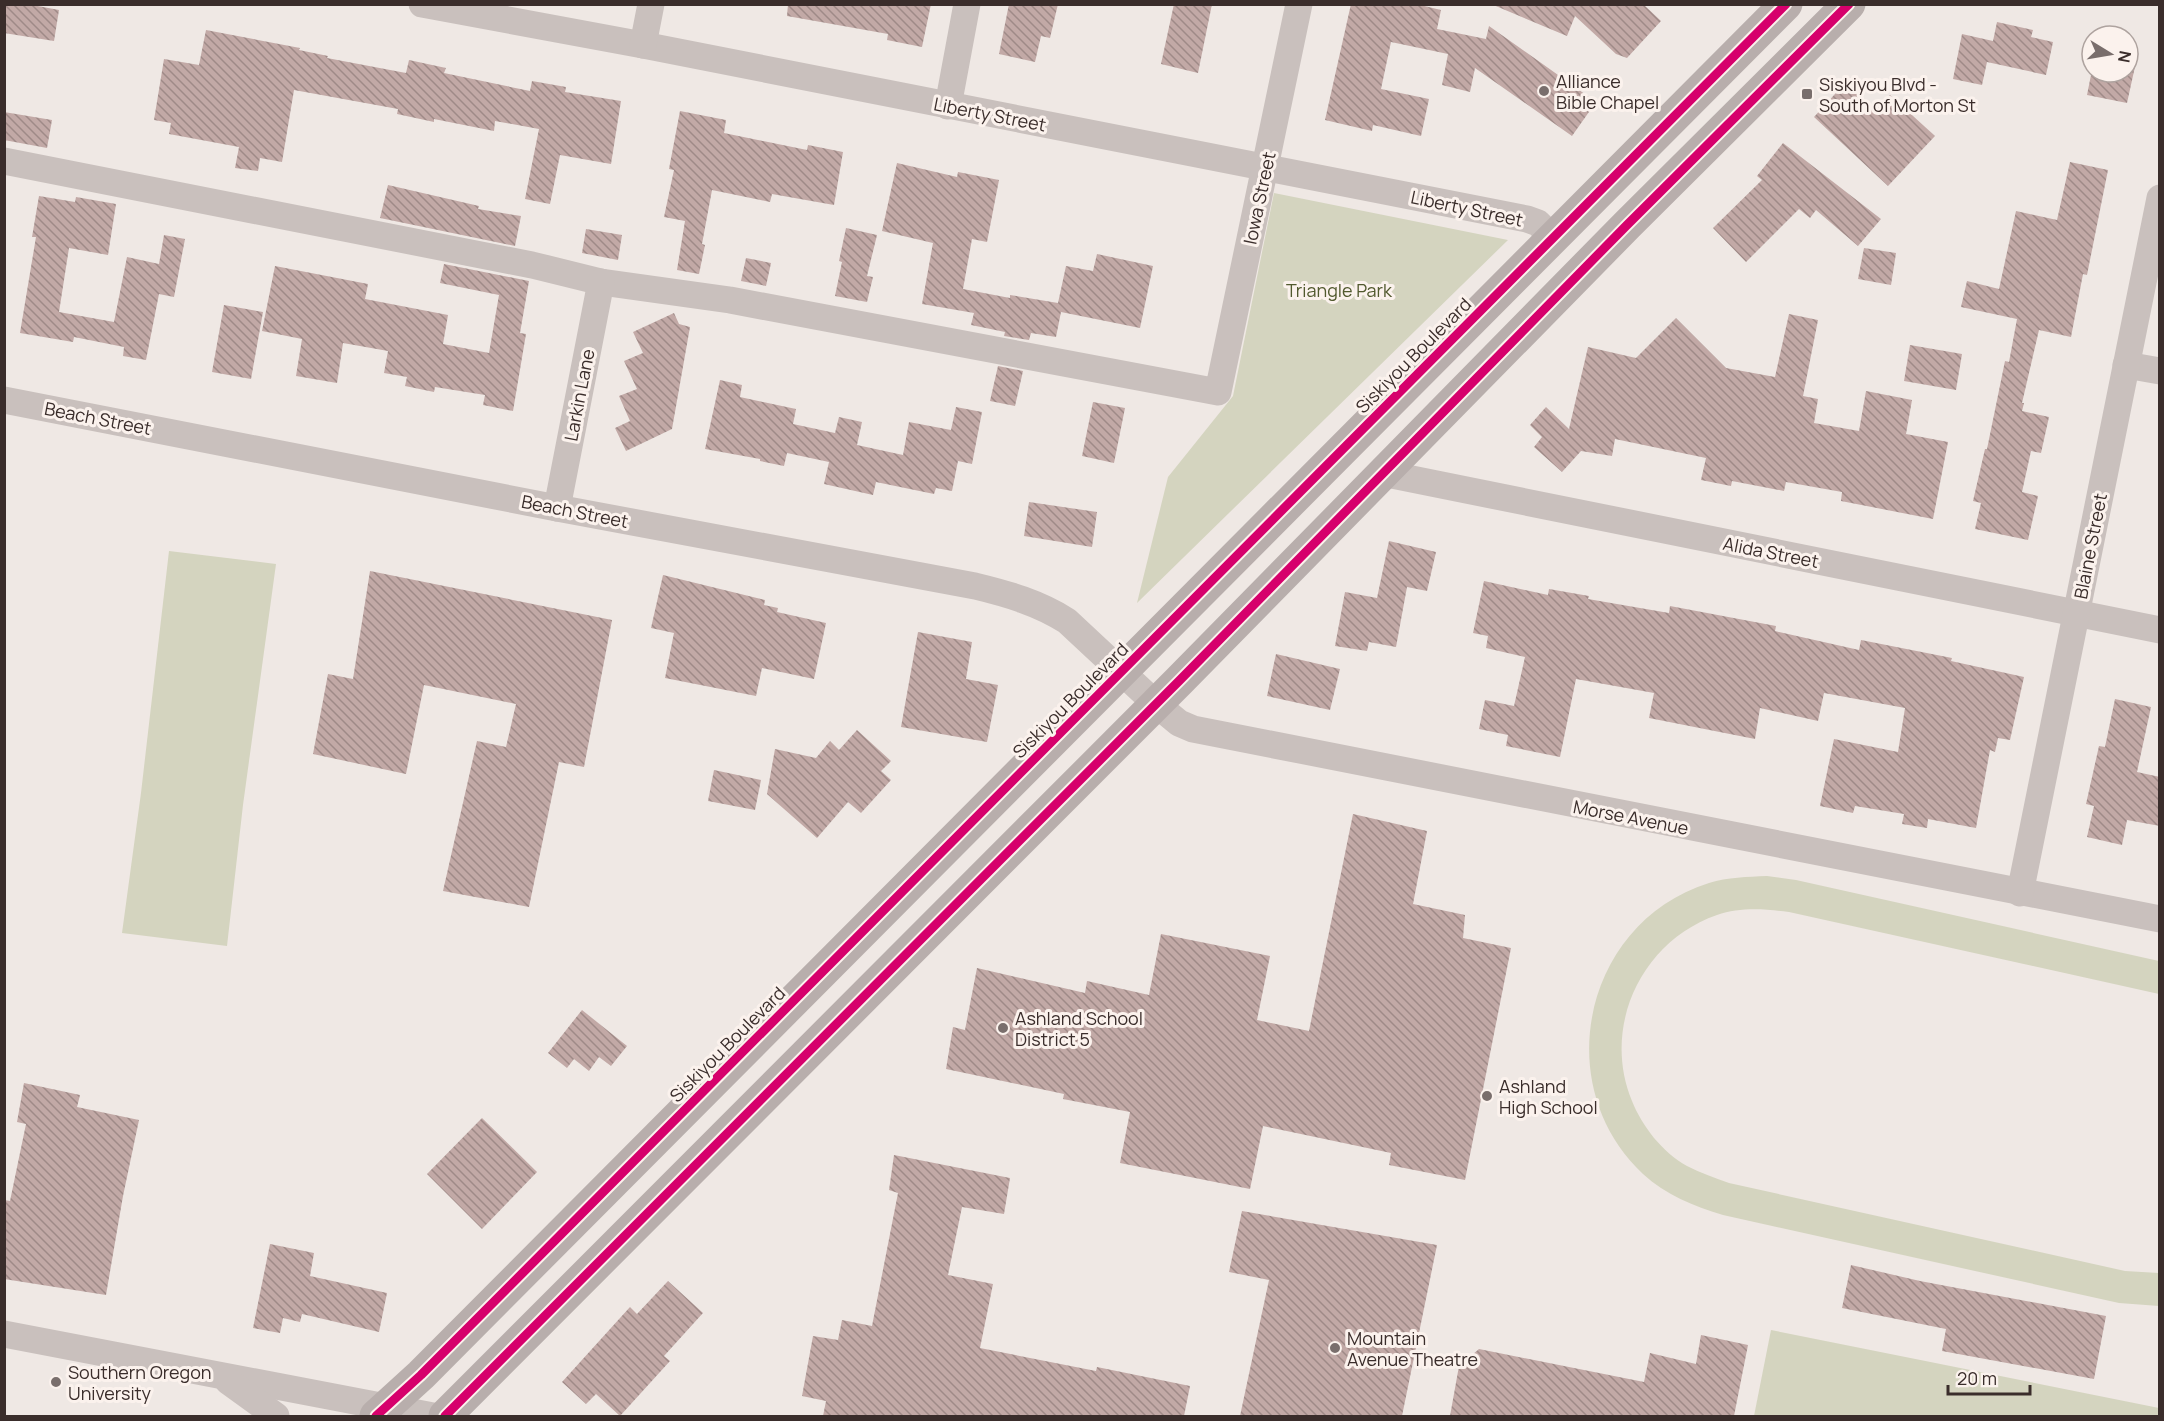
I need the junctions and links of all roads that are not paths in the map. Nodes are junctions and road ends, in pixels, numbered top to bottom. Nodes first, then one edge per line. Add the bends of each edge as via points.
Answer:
1 (422, 4) edge
2 (651, 4) edge
3 (967, 4) edge
4 (1299, 4) edge
5 (1786, 4) edge
6 (1849, 4) edge
7 (643, 45) junction
8 (948, 106) junction
9 (4, 161) edge
10 (1265, 167) junction
11 (2160, 198) edge
12 (1552, 238) junction
13 (601, 282) junction
14 (2126, 365) junction
15 (2160, 371) edge
16 (4, 400) edge
17 (1382, 473) junction
18 (558, 508) junction
19 (2076, 614) junction
20 (2160, 630) edge
21 (1121, 672) junction
22 (1156, 704) junction
23 (2020, 893) junction
24 (2160, 919) edge
25 (4, 1334) edge
26 (222, 1376) junction
27 (380, 1412) edge
28 (276, 1416) edge
29 (433, 1416) edge
30 (445, 1416) edge

1 - 7 street, Liberty Street
2 - 7 street
3 - 8 street
4 - 10 street, Iowa Street
5 - 12 main road, Siskiyou Boulevard
6 - 17 main road
7 - 8 street, Liberty Street
8 - 10 street, Liberty Street
9 - 13 street via 532,264
10 - 12 street, Liberty Street via 1527,219 1538,223
10 - 13 street, Iowa Street via 1218,392 730,300
11 - 14 street, Blaine Street
12 - 21 main road, Siskiyou Boulevard
13 - 18 street, Larkin Lane
14 - 15 street
14 - 19 street, Blaine Street
16 - 18 street, Beach Street
17 - 19 street, Alida Street
17 - 22 main road
18 - 21 street, Beach Street via 1009,594 1067,621
19 - 20 street, Alida Street
19 - 23 street, Blaine Street
21 - 22 street, Morse Avenue
21 - 27 main road, Siskiyou Boulevard
22 - 23 street, Morse Avenue via 1179,723 1223,736
22 - 30 main road
23 - 24 street, Morse Avenue
25 - 26 street
26 - 27 street
26 - 28 street
27 - 29 street

